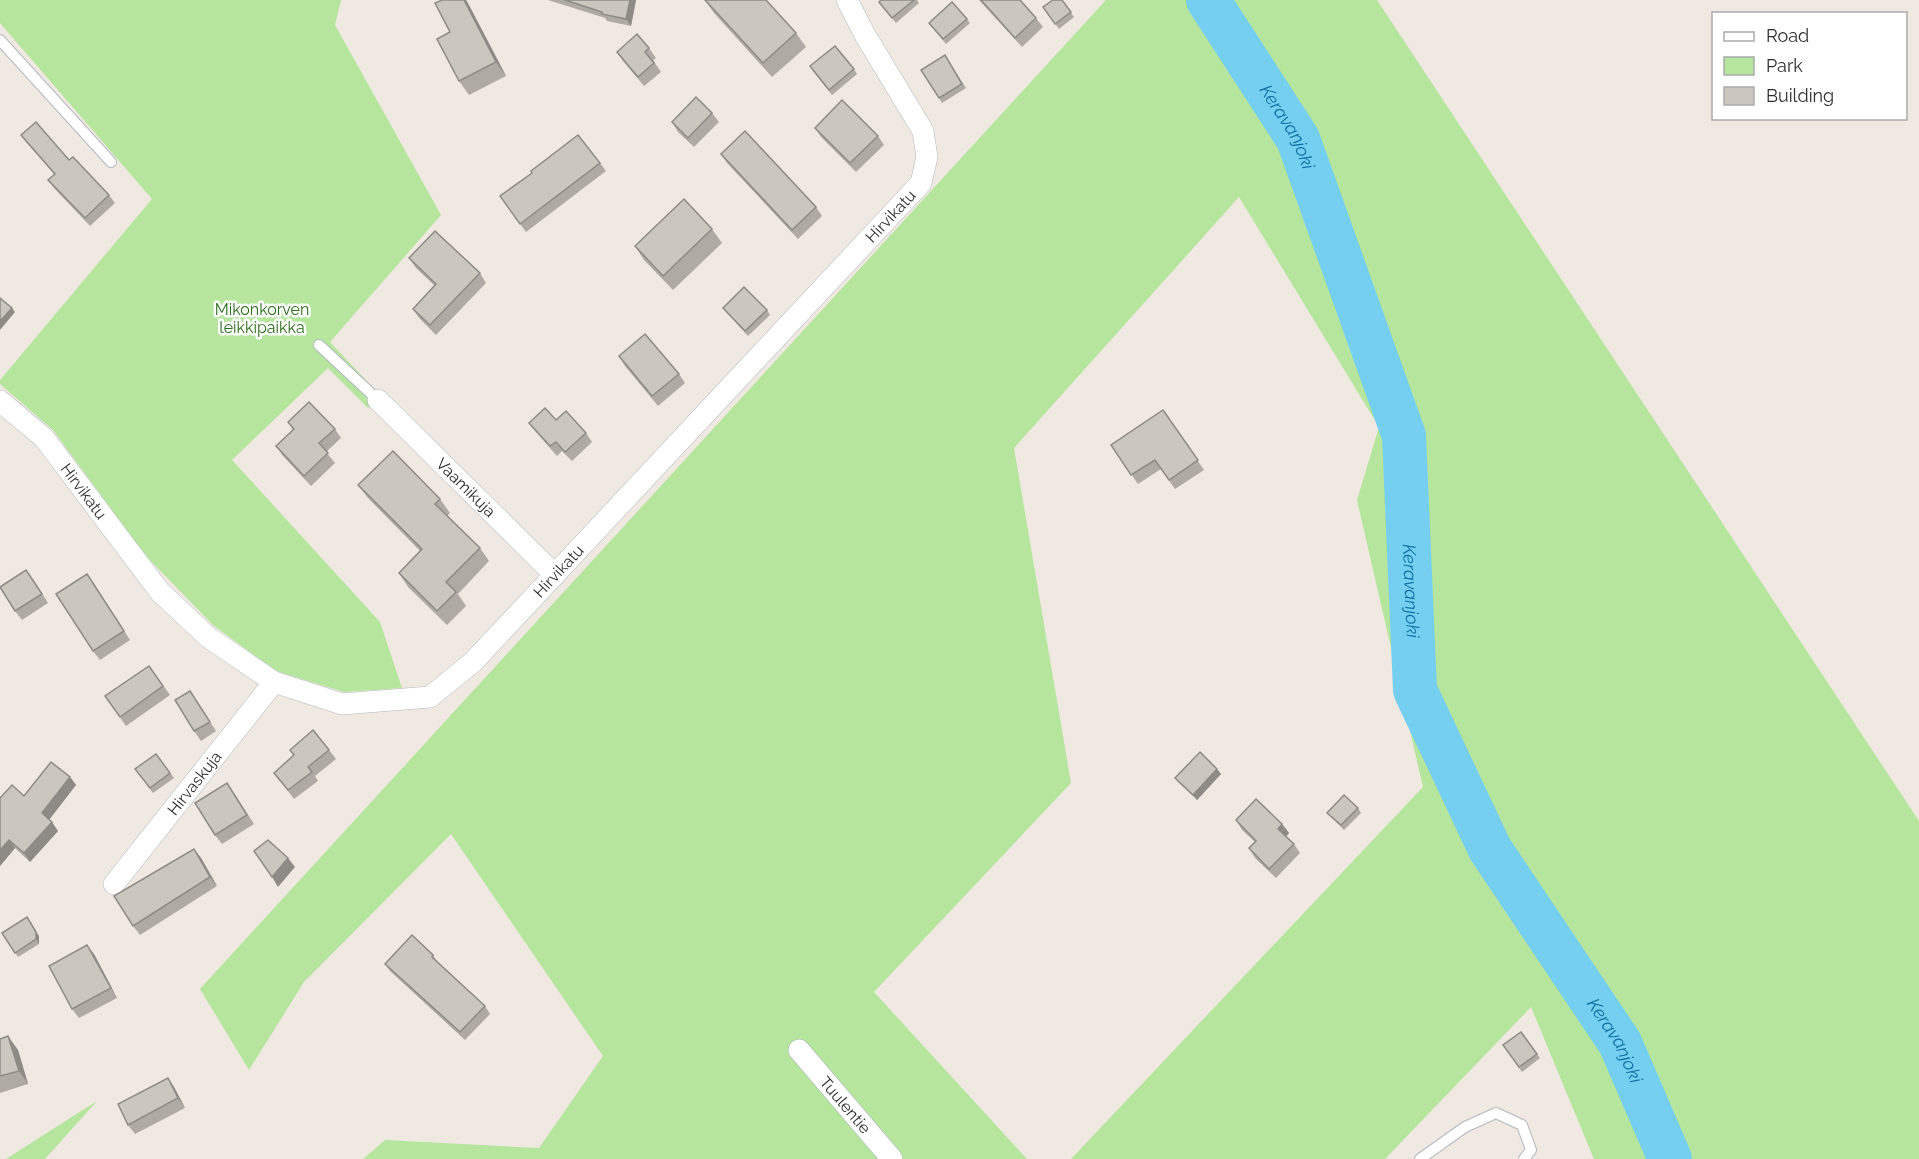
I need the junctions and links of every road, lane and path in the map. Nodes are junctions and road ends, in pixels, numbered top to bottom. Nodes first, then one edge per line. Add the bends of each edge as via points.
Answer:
1 (846, 0) edge
2 (0, 40) edge
3 (111, 162) dead end
4 (319, 345) dead end
5 (378, 400) joint
6 (0, 401) edge
7 (555, 575) junction
8 (274, 682) junction
9 (114, 884) dead end
10 (799, 1050) dead end
11 (892, 1159) edge
12 (1420, 1159) edge
13 (1524, 1159) edge

1 - 7 street, Hirvikatu via 923,131 927,157 921,183
2 - 3 lane
4 - 5 lane
5 - 7 street, Vaamikuja
6 - 8 street, Hirvikatu via 44,438 160,592 208,637
7 - 8 street, Hirvikatu via 473,663 430,697 342,704
8 - 9 street, Hirvaskuja
10 - 11 street, Tuulentie
12 - 13 lane via 1465,1127 1496,1113 1522,1125 1532,1150

